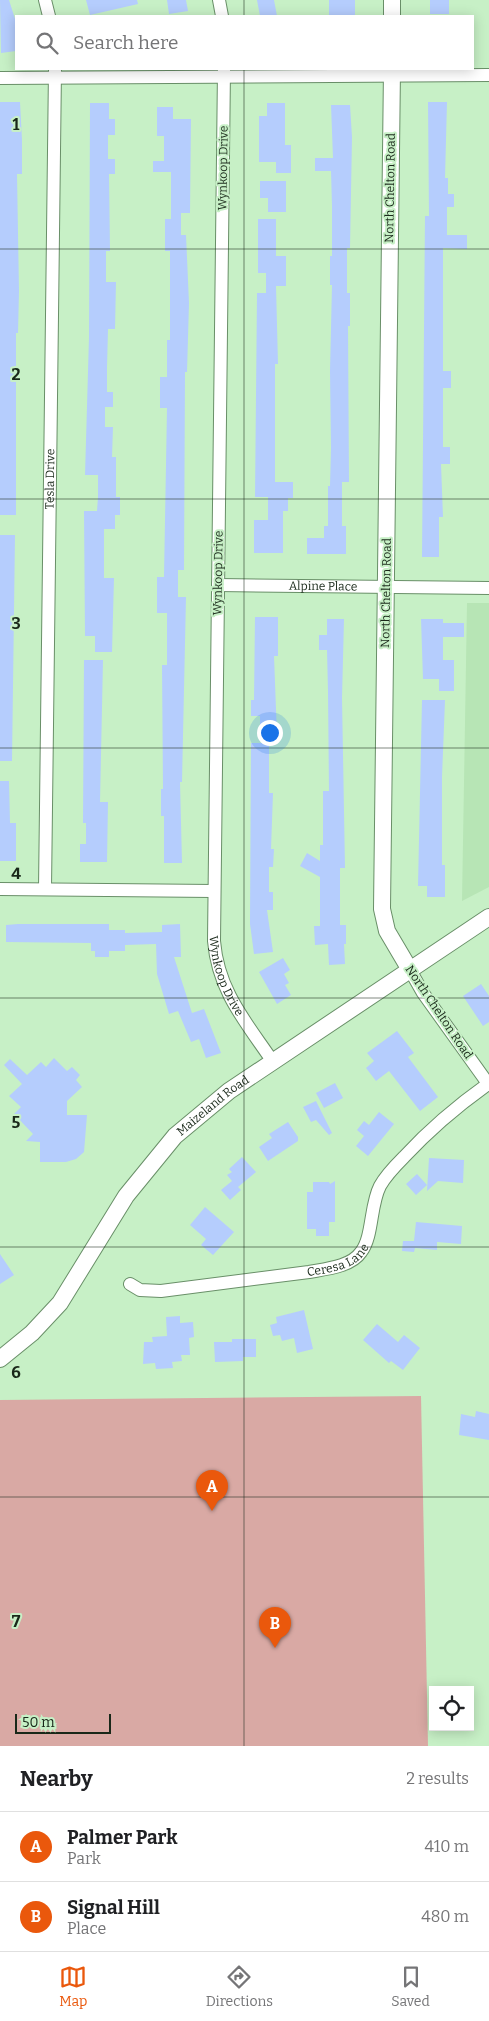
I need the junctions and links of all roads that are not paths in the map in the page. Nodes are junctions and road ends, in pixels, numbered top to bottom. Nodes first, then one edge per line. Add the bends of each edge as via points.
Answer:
1 (45, 0) edge
2 (220, 0) edge
3 (392, 0) edge
4 (49, 15) edge
5 (222, 15) edge
6 (392, 15) edge
7 (392, 72) edge
8 (55, 73) edge
9 (224, 73) edge
10 (489, 75) edge
11 (0, 78) edge
12 (218, 585) junction
13 (386, 587) junction
14 (489, 588) edge
15 (0, 889) edge
16 (44, 889) junction
17 (214, 891) junction
18 (489, 917) edge
19 (410, 970) junction
20 (273, 1062) junction
21 (488, 1085) edge
22 (130, 1284) dead end
23 (0, 1359) edge

1 - 4 street
2 - 5 street
3 - 6 main road
7 - 9 street
7 - 10 street
7 - 13 main road, North Chelton Road
8 - 9 street
8 - 11 street
8 - 16 street, Tesla Drive
9 - 12 street, Wynkoop Drive
12 - 13 street, Alpine Place
12 - 17 street, Wynkoop Drive
13 - 14 street, Alpine Place
13 - 19 main road, North Chelton Road via 382,909 387,931
15 - 16 street
16 - 17 street
17 - 20 street, Wynkoop Drive via 214,941 219,974 235,1006
18 - 19 main road, Maizeland Road
19 - 20 main road, Maizeland Road
19 - 21 street, North Chelton Road
20 - 23 main road, Maizeland Road via 229,1091 164,1148 126,1196 60,1303 32,1334
21 - 22 street, Ceresa Lane via 434,1125 392,1169 379,1187 364,1247 355,1258 315,1271 161,1291 140,1290

